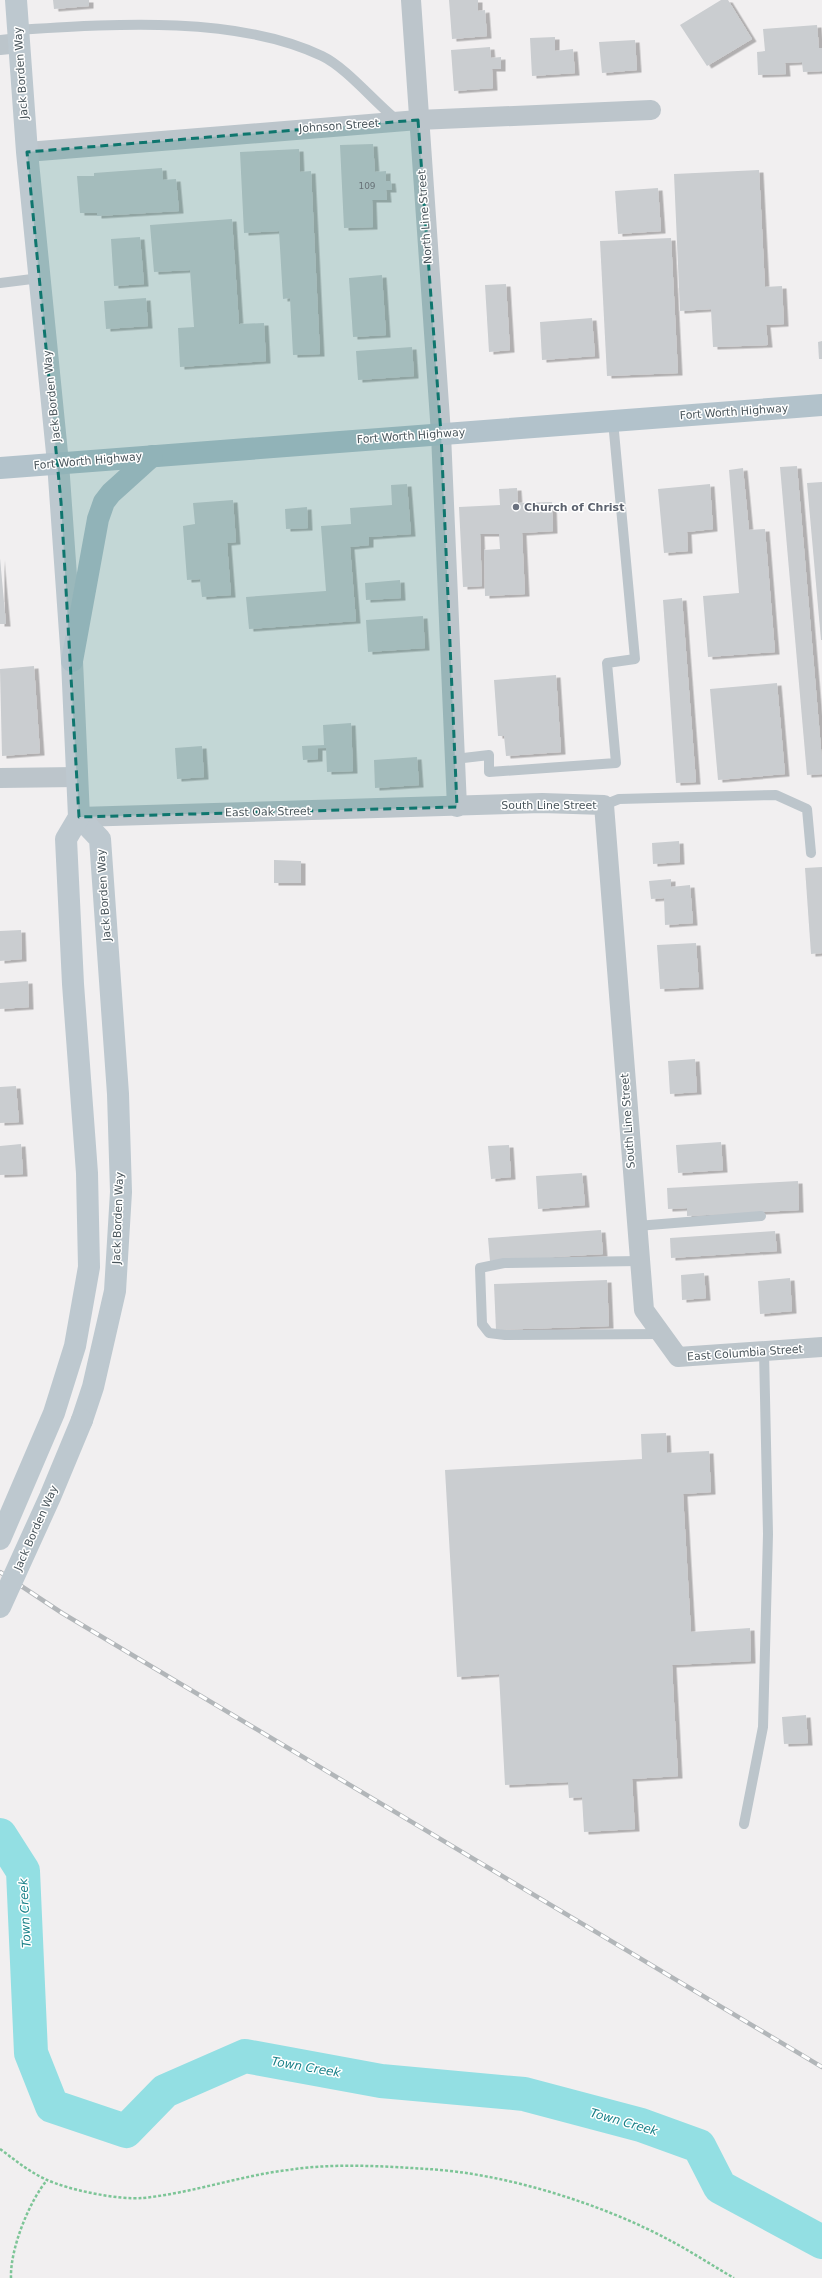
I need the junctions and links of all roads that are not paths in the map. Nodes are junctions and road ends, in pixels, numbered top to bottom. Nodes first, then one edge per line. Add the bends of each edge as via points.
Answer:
1 (16, 0) edge
2 (411, 0) edge
3 (12, 39) edge
4 (651, 110) dead end
5 (409, 121) junction
6 (27, 152) junction
7 (40, 278) junction
8 (0, 282) edge
9 (822, 405) edge
10 (613, 421) junction
11 (441, 434) junction
12 (152, 456) junction
13 (58, 463) junction
14 (0, 468) edge
15 (72, 661) junction
16 (455, 759) junction
17 (77, 777) junction
18 (0, 778) edge
19 (604, 805) junction
20 (457, 807) junction
21 (79, 817) junction
22 (811, 852) dead end
23 (761, 1216) dead end
24 (637, 1226) junction
25 (639, 1261) junction
26 (644, 1310) joint
27 (662, 1334) junction
28 (822, 1347) edge
29 (764, 1352) junction
30 (0, 1539) edge
31 (0, 1607) edge
32 (744, 1824) dead end

1 - 3 main road, Jack Borden Way
2 - 5 street, North Line Street
3 - 5 lane via 79,26 159,26 224,30 274,38 323,57
3 - 6 main road, Jack Borden Way
4 - 5 street, Johnson Street
5 - 6 street, Johnson Street
5 - 11 street, North Line Street
6 - 7 main road, Jack Borden Way
7 - 8 lane
7 - 13 main road, Jack Borden Way
9 - 10 main road, Fort Worth Highway
10 - 11 main road, Fort Worth Highway
10 - 16 lane via 635,659 607,663 616,763 489,772 489,755
11 - 12 main road, Fort Worth Highway
11 - 16 street
12 - 13 main road, Fort Worth Highway
12 - 15 main road via 126,478 104,502 98,519
13 - 14 main road, Fort Worth Highway
13 - 15 main road, Jack Borden Way
15 - 17 main road, Jack Borden Way
16 - 20 street
17 - 18 street
17 - 21 main road, Jack Borden Way
19 - 20 street, South Line Street via 542,803
19 - 22 lane via 619,799 776,795 807,809
19 - 24 street, South Line Street
20 - 21 street, East Oak Street
21 - 30 main road via 66,839 73,984 87,1172 89,1267 75,1346 54,1413
21 - 31 main road, Jack Borden Way, bridge via 100,839 118,1094 121,1192 116,1291 93,1387 82,1420
23 - 24 lane
24 - 25 street, South Line Street
25 - 26 street, South Line Street
25 - 27 lane via 504,1263 480,1268 482,1324 489,1333 505,1335
26 - 27 street, East Columbia Street
27 - 29 street, East Columbia Street via 678,1357
28 - 29 street, East Columbia Street
29 - 32 lane via 768,1534 763,1727

